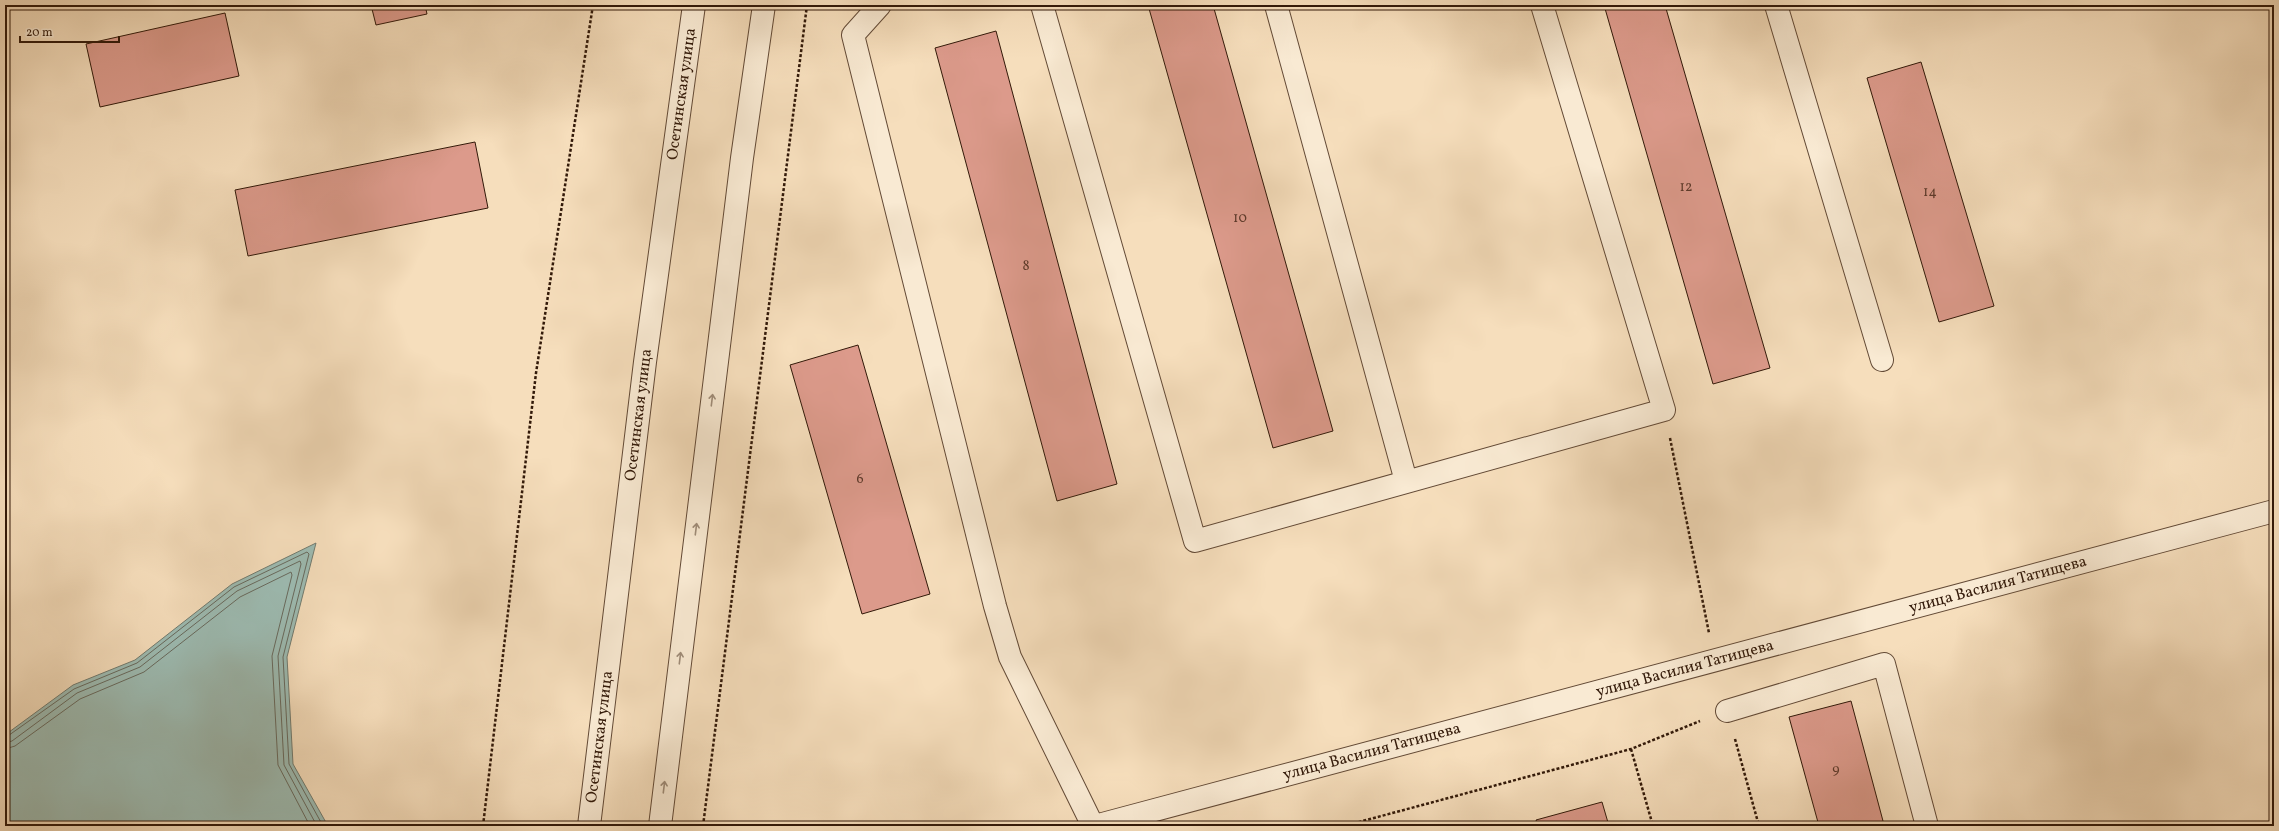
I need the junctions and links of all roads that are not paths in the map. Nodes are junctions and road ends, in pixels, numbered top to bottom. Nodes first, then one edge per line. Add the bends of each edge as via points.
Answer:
1 (694, 5) edge
2 (764, 5) edge
3 (880, 5) edge
4 (1042, 5) edge
5 (1276, 5) edge
6 (1542, 5) edge
7 (1776, 5) edge
8 (1882, 360) dead end
9 (1406, 481) junction
10 (2274, 511) edge
11 (1727, 711) road end
12 (589, 826) edge
13 (660, 826) edge
14 (1094, 826) edge
15 (1927, 826) edge

1 - 12 street, Осетинская улица via 646,355
13 -> 2 street via 739,181
3 - 14 street via 853,35 995,606 1010,657
4 - 9 street via 1195,541
5 - 9 street
6 - 9 street via 1664,410
7 - 8 street
10 - 14 street, улица Василия Татищева
11 - 15 street via 1884,664

